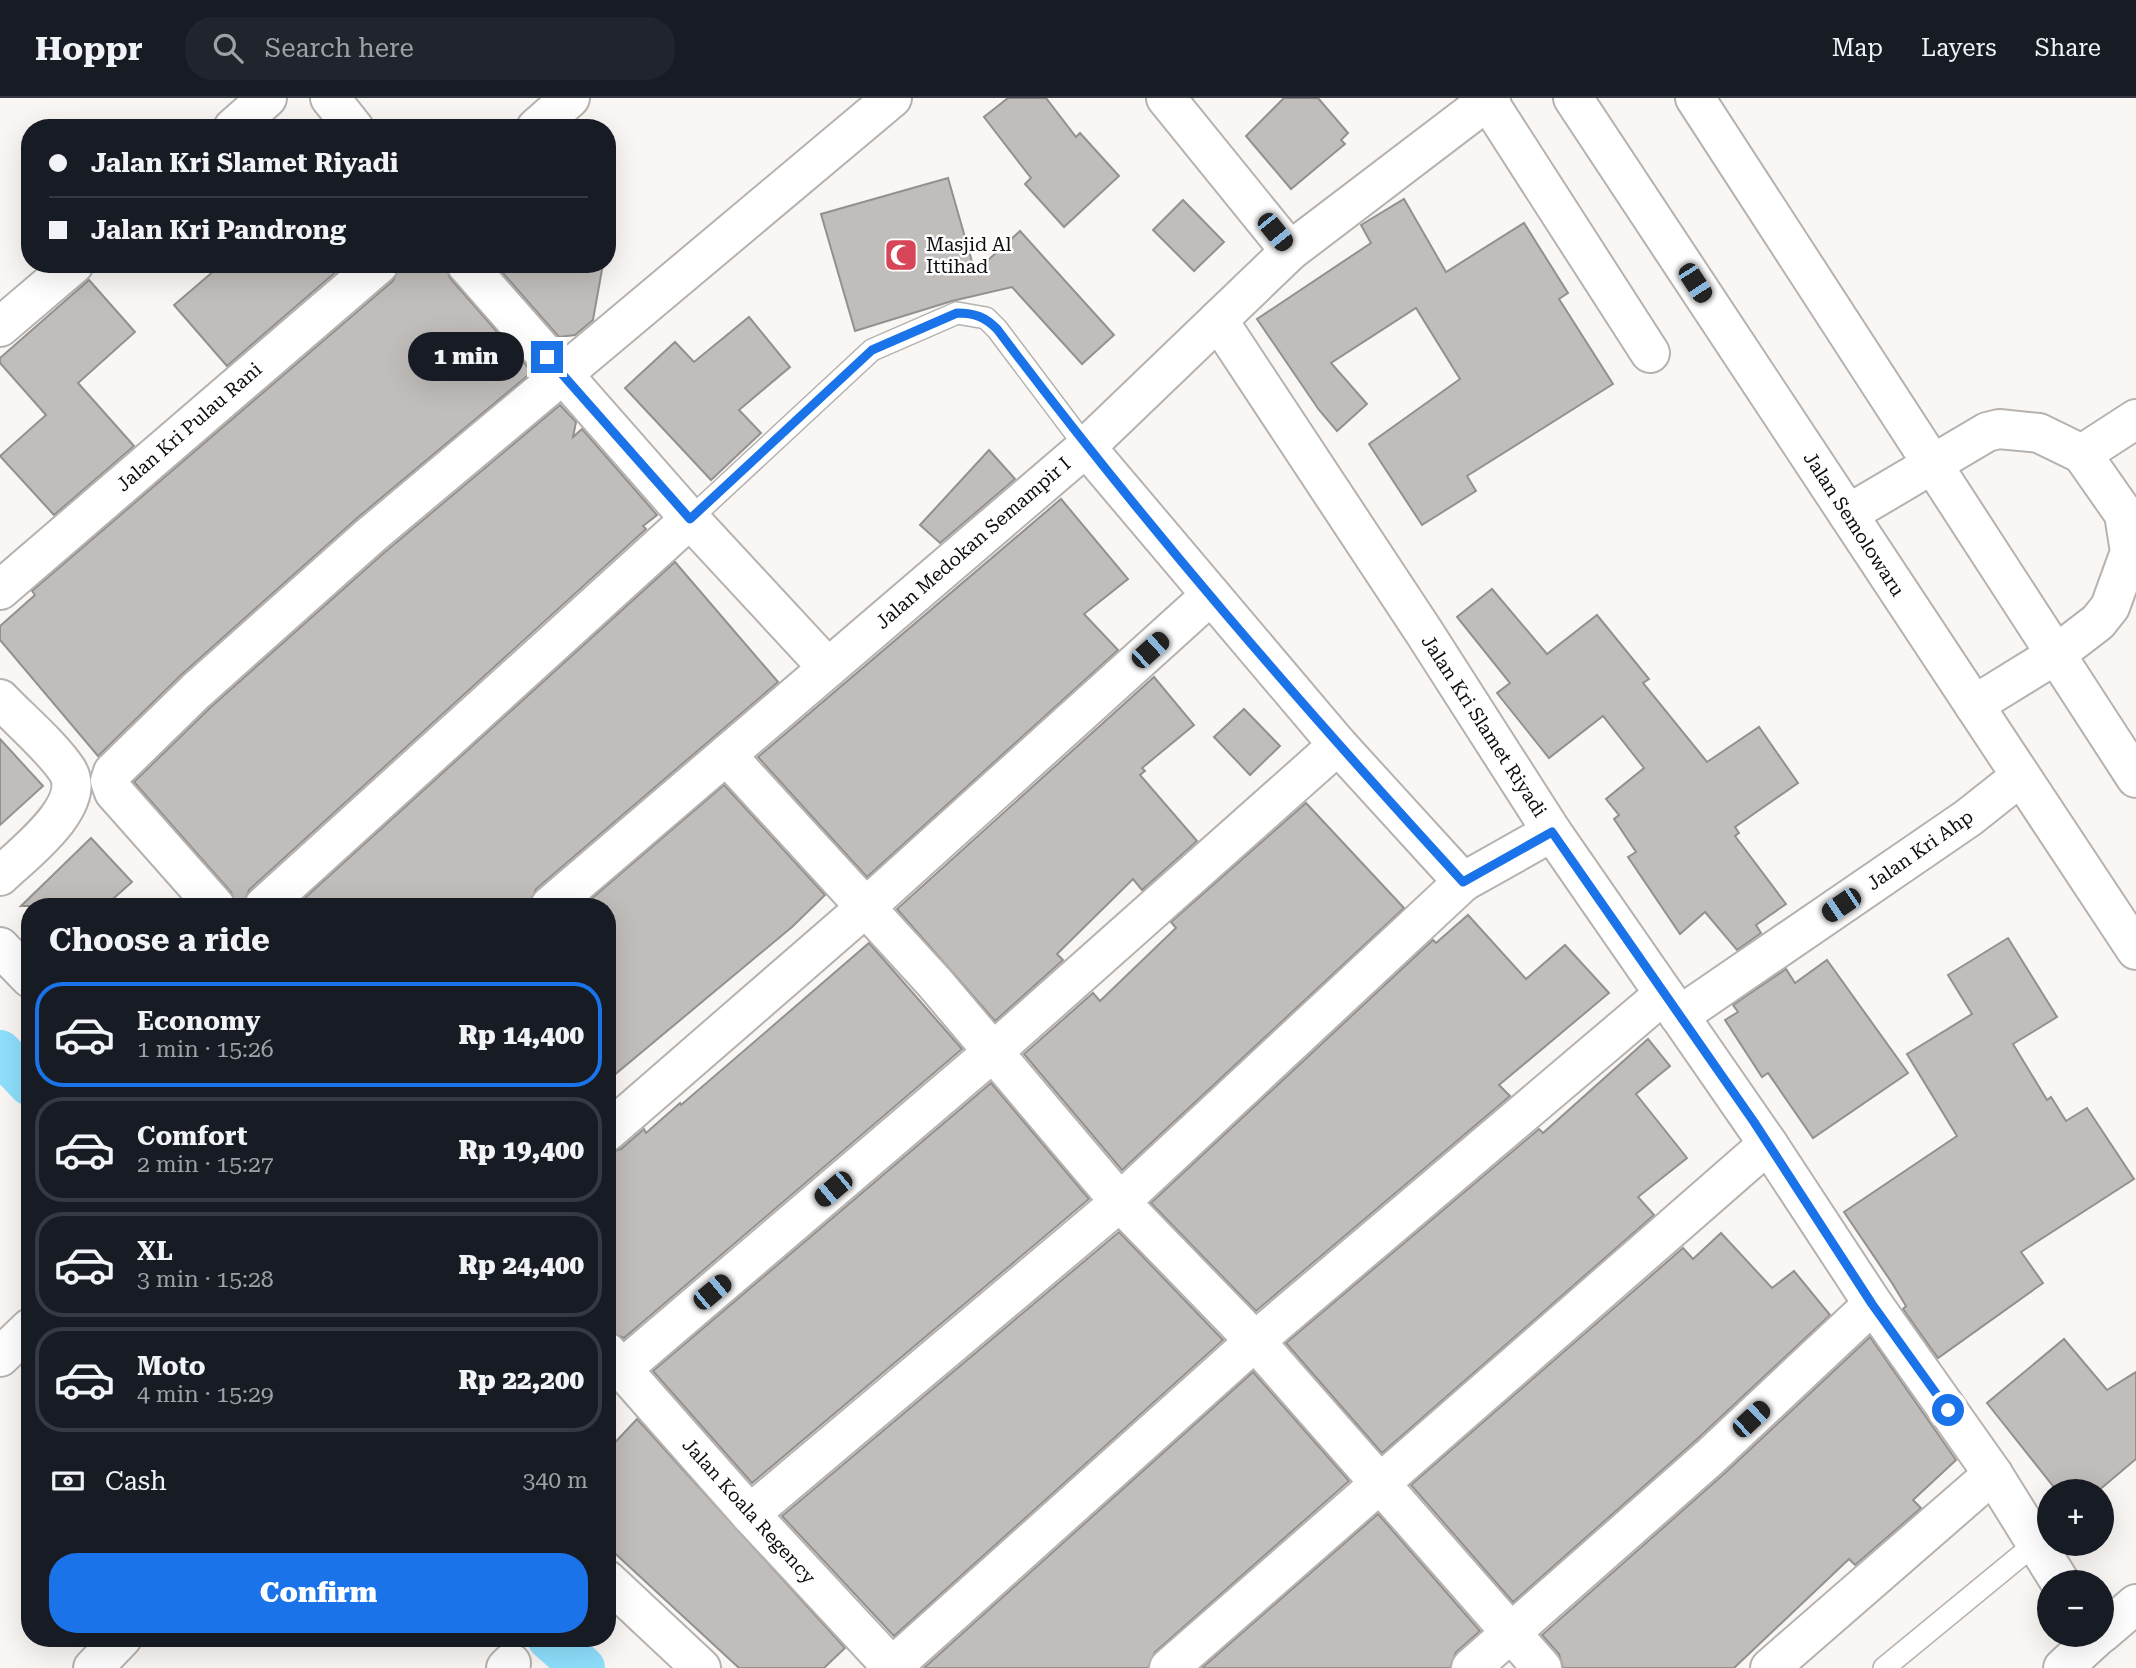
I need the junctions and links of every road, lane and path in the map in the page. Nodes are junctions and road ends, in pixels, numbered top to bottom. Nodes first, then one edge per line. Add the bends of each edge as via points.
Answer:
1 (267, 98) edge
2 (330, 98) edge
3 (570, 98) edge
4 (892, 98) edge
5 (1166, 98) edge
6 (1573, 98) edge
7 (1695, 98) edge
8 (1489, 99) edge
9 (243, 119) edge
10 (347, 119) edge
11 (546, 119) edge
12 (1290, 251) junction
13 (63, 273) edge
14 (369, 273) edge
15 (474, 273) edge
16 (1217, 320) junction
17 (0, 327) edge
18 (1650, 353) dead end
19 (564, 376) junction
20 (2136, 419) edge
21 (1086, 447) junction
22 (2082, 454) junction
23 (1926, 468) junction
24 (1860, 507) junction
25 (2130, 510) edge
26 (690, 519) junction
27 (0, 590) edge
28 (1211, 595) junction
29 (2050, 658) junction
30 (828, 668) junction
31 (0, 699) edge
32 (1982, 700) junction
33 (1338, 745) junction
34 (727, 756) junction
35 (2021, 776) junction
36 (2136, 778) edge
37 (1552, 832) junction
38 (0, 876) edge
39 (1463, 882) junction
40 (208, 898) edge
41 (273, 898) edge
42 (559, 898) edge
43 (866, 907) junction
44 (0, 947) edge
45 (2136, 950) edge
46 (21, 969) edge
47 (1672, 1005) junction
48 (994, 1051) junction
49 (616, 1124) edge
50 (1768, 1144) junction
51 (1120, 1202) junction
52 (1872, 1304) junction
53 (21, 1337) edge
54 (1255, 1341) junction
55 (0, 1357) edge
56 (616, 1359) edge
57 (616, 1361) edge
58 (1993, 1474) junction
59 (1381, 1485) junction
60 (750, 1514) junction
61 (2036, 1543) junction
62 (2053, 1570) edge
63 (616, 1588) edge
64 (2136, 1604) edge
65 (2114, 1622) edge
66 (1509, 1633) junction
67 (113, 1647) edge
68 (2085, 1647) edge
69 (892, 1667) edge
70 (93, 1668) edge
71 (701, 1668) edge
72 (1169, 1668) edge
73 (1471, 1668) edge
74 (1542, 1668) edge
75 (1770, 1668) edge
76 (1884, 1668) edge
77 (2063, 1668) edge

1 - 9 street
2 - 10 street
3 - 11 street
4 - 19 street
5 - 12 street
6 - 24 street, Jalan Semolowaru
7 - 23 street
8 - 12 street, Jalan Medokan Semampir I
8 - 18 street
12 - 16 street, Jalan Medokan Semampir I
13 - 17 street
14 - 27 street, Jalan Kri Pulau Rani
15 - 19 street
16 - 21 street, Jalan Medokan Semampir I
16 - 37 street, Jalan Kri Slamet Riyadi
19 - 26 street
19 - 40 street via 371,536 196,691 113,772 114,792
20 - 22 street
21 - 26 lane via 997,329 986,318 957,313 872,350
21 - 28 street
21 - 30 street, Jalan Medokan Semampir I
22 - 23 street via 2051,436 1999,429
22 - 25 street
23 - 24 street
23 - 29 street
24 - 32 street, Jalan Semolowaru
25 - 29 street via 2130,552 2110,607 2098,622
26 - 30 street
26 - 41 street
28 - 33 street
28 - 43 street
29 - 32 street
29 - 36 street
30 - 34 street, Jalan Medokan Semampir I
31 - 38 street via 68,771 72,793 64,813
32 - 35 street, Jalan Semolowaru
33 - 39 street
33 - 48 street
34 - 42 street, Jalan Medokan Semampir I
34 - 43 street
35 - 45 street, Jalan Semolowaru
35 - 47 street, Jalan Kri Ahp via 1968,818
37 - 39 street
37 - 47 street, Jalan Kri Slamet Riyadi
39 - 51 street
43 - 48 street
43 - 49 street
44 - 46 street
47 - 50 street, Jalan Kri Slamet Riyadi
47 - 54 street, Jalan Kri Ahp
48 - 51 street
48 - 56 street
50 - 52 street, Jalan Kri Slamet Riyadi
50 - 59 street
51 - 54 street
51 - 60 street
52 - 58 street, Jalan Kri Slamet Riyadi
52 - 66 street via 1710,1457
53 - 55 street
54 - 59 street
54 - 69 street, Jalan Kri Ahp
57 - 60 street, Jalan Koala Regency
58 - 61 street, Jalan Kri Slamet Riyadi
58 - 75 street
59 - 66 street
59 - 72 street
60 - 69 street, Jalan Koala Regency
61 - 62 street, Jalan Kri Slamet Riyadi
61 - 76 lane
63 - 71 street
64 - 65 street
66 - 73 street
66 - 74 street
67 - 70 street
68 - 77 street

